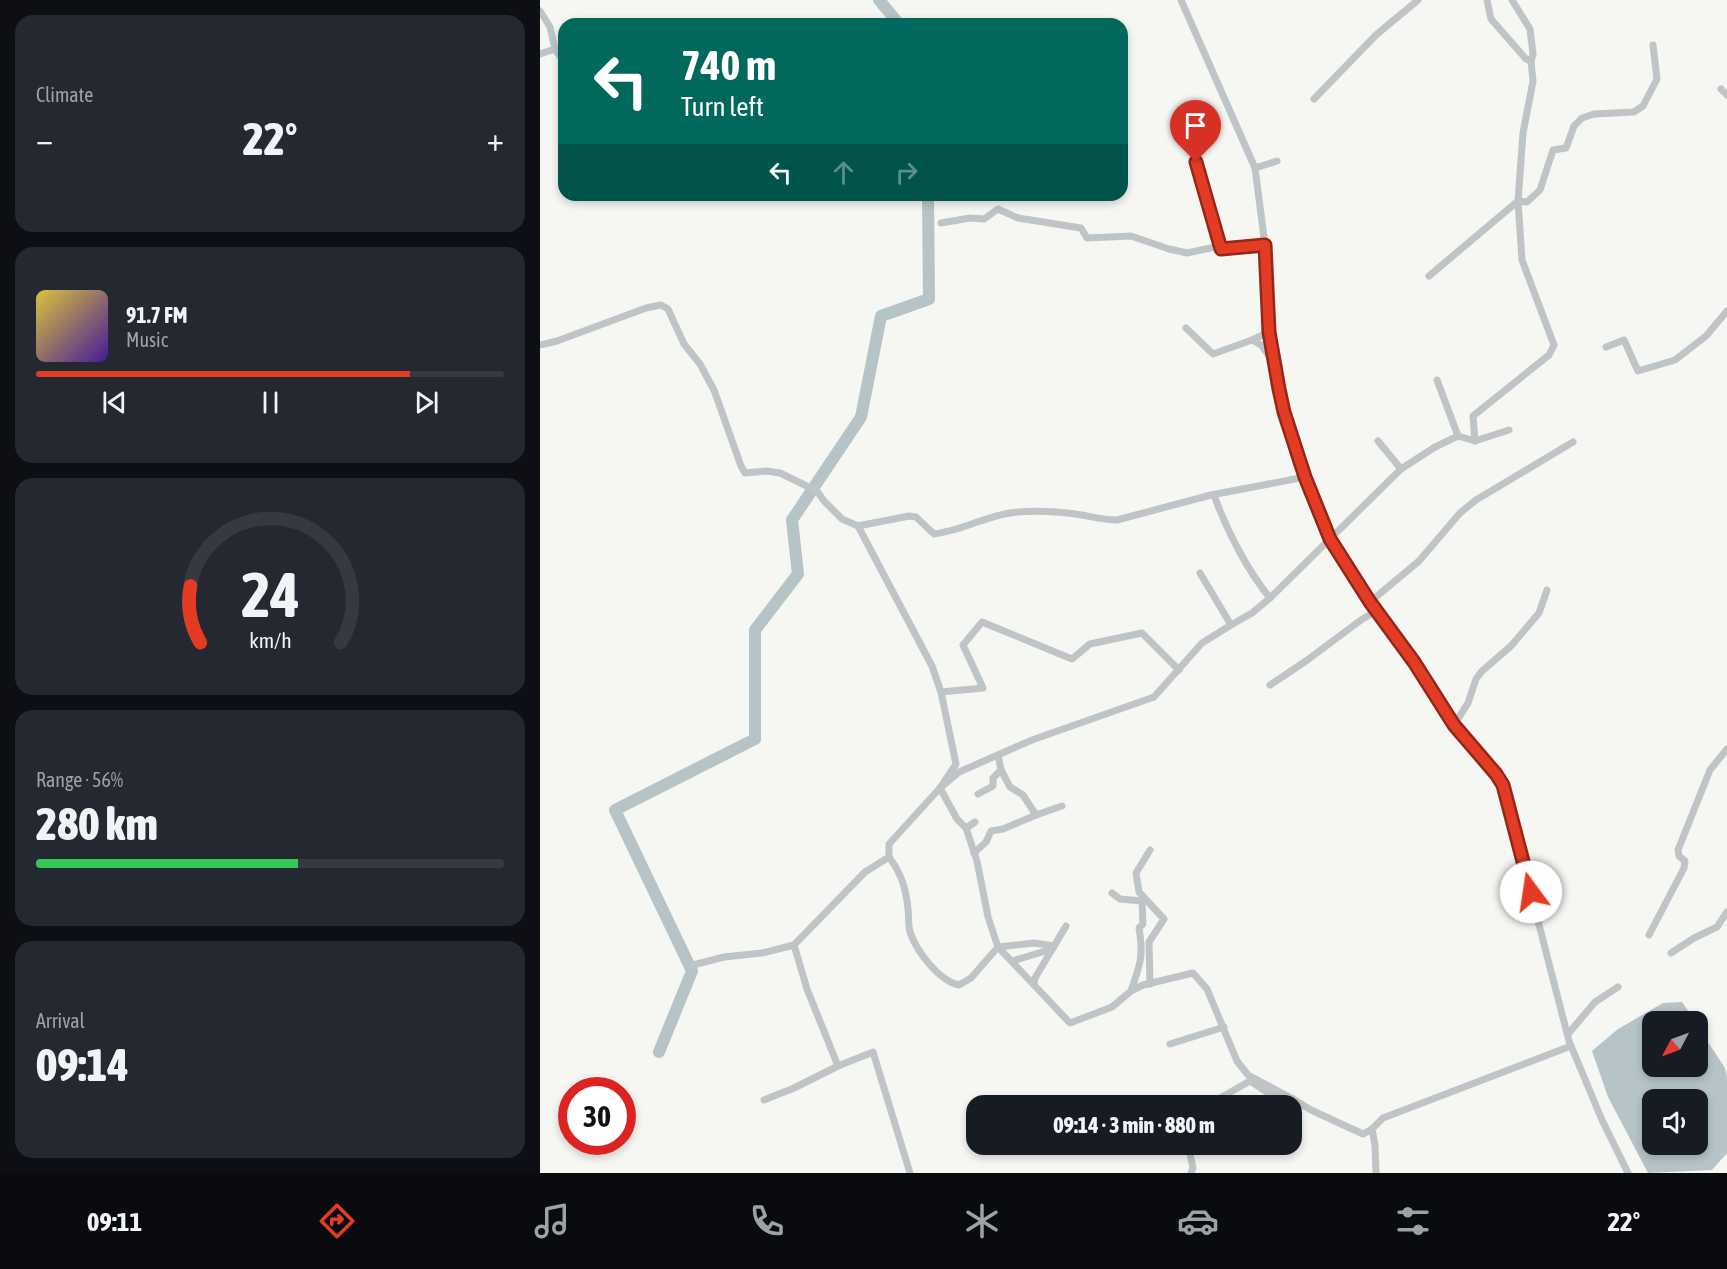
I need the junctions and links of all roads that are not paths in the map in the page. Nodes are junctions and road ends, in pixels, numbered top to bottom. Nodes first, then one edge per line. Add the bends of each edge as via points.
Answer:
1 (1180, 0) edge
2 (1418, 0) edge
3 (1487, 0) edge
4 (1512, 0) edge
5 (540, 11) edge
6 (1653, 45) dead end
7 (555, 49) junction
8 (558, 53) edge
9 (540, 54) edge
10 (1531, 61) junction
11 (1721, 89) dead end
12 (1727, 95) edge
13 (1314, 99) dead end
14 (1190, 141) dead end
15 (1277, 161) dead end
16 (1255, 168) junction
17 (1518, 201) junction
18 (941, 223) dead end
19 (1265, 245) junction
20 (1220, 246) junction
21 (1429, 276) dead end
22 (1727, 311) edge
23 (1186, 328) dead end
24 (1269, 332) junction
25 (1252, 340) junction
26 (540, 345) edge
27 (1606, 347) dead end
28 (1274, 362) junction
29 (1437, 380) dead end
30 (1509, 430) dead end
31 (1458, 436) junction
32 (1378, 441) dead end
33 (1475, 441) junction
34 (1573, 442) dead end
35 (1401, 469) junction
36 (1305, 477) junction
37 (1214, 495) junction
38 (858, 526) junction
39 (1330, 539) junction
40 (1200, 573) dead end
41 (1547, 590) dead end
42 (1270, 598) junction
43 (1370, 602) junction
44 (1376, 611) junction
45 (1231, 625) junction
46 (1179, 670) junction
47 (1270, 685) dead end
48 (941, 692) junction
49 (1454, 725) junction
50 (1727, 749) edge
51 (998, 756) junction
52 (1001, 770) junction
53 (940, 788) junction
54 (978, 794) dead end
55 (1062, 806) dead end
56 (1036, 814) junction
57 (975, 822) dead end
58 (966, 828) junction
59 (1150, 850) dead end
60 (974, 853) junction
61 (889, 857) junction
62 (1112, 893) dead end
63 (1727, 912) edge
64 (1066, 926) dead end
65 (1649, 934) dead end
66 (794, 945) junction
67 (998, 947) junction
68 (1053, 948) junction
69 (1671, 953) dead end
70 (1012, 961) junction
71 (693, 965) dead end
72 (1034, 984) junction
73 (1150, 984) junction
74 (1618, 987) dead end
75 (1131, 991) junction
76 (1224, 1026) junction
77 (1568, 1034) junction
78 (1170, 1044) dead end
79 (1571, 1047) junction
80 (838, 1066) junction
81 (1225, 1095) edge
82 (1275, 1095) edge
83 (1286, 1095) edge
84 (764, 1100) dead end
85 (1302, 1104) edge
86 (1372, 1129) junction
87 (1190, 1155) edge
88 (910, 1173) edge
89 (1191, 1173) edge
90 (1376, 1173) edge
91 (1628, 1173) edge

1 - 16 street
2 - 13 street via 1376,35
3 - 10 street via 1491,19
4 - 10 street via 1530,29
5 - 7 street via 550,27
6 - 17 street via 1657,79 1643,106 1634,112 1594,114 1579,120 1566,148 1553,150 1540,190 1527,202
7 - 8 street
7 - 9 street
10 - 17 street via 1533,81 1523,133
11 - 12 street
14 - 20 street
15 - 16 street
16 - 19 street
17 - 21 street
17 - 33 street via 1522,260 1554,345 1549,356 1473,416
18 - 20 street via 984,219 998,209 1018,218 1081,228 1087,238 1131,236 1187,253
19 - 20 street via 1221,249
19 - 24 street
22 - 27 street via 1706,336 1675,360 1638,371 1624,340
23 - 25 street via 1213,354
24 - 25 street
24 - 28 street
25 - 28 street
26 - 38 street via 661,305 668,309 684,344 714,390 745,472 780,473 817,491 842,519
28 - 36 street via 1284,412
29 - 31 street
30 - 33 street
31 - 33 street
31 - 35 street
32 - 35 street
34 - 43 street via 1476,500 1419,561
35 - 39 street
36 - 37 street
36 - 39 street
37 - 38 street via 1117,520 1046,512 1011,513 934,534 916,517 909,516
37 - 42 street via 1223,520
38 - 48 street via 932,666
39 - 42 street
39 - 43 street
40 - 45 street
41 - 49 street via 1539,613 1512,646 1476,679 1468,704
42 - 45 street
43 - 44 street
44 - 47 street
44 - 49 street
45 - 46 street via 1202,643
46 - 48 street via 1142,633 1090,644 1072,659 982,622 963,645 983,688
46 - 51 street via 1154,697
48 - 53 street via 956,764
49 - 77 street via 1496,774 1508,798
50 - 65 street via 1710,770 1678,850 1684,867
51 - 52 street
51 - 53 street via 959,772
52 - 54 street via 993,778 993,786
52 - 56 street via 1010,787 1023,795
53 - 58 street
53 - 61 street via 889,844
55 - 56 street
56 - 60 street via 991,831
57 - 58 street
58 - 60 street
59 - 73 street via 1136,873 1139,892 1164,919 1149,942
60 - 67 street
61 - 66 street via 865,872
61 - 67 street via 900,872 906,893 910,932 927,962 949,983 959,985 971,978
62 - 75 street via 1120,899 1142,901 1142,955
63 - 69 street via 1717,927
64 - 68 street
66 - 71 street
66 - 80 street
67 - 68 street via 1034,943
67 - 70 street
68 - 70 street
68 - 72 street
70 - 72 street
72 - 75 street via 1070,1023 1112,1007
73 - 75 street
73 - 76 street via 1193,973 1207,989
74 - 77 street via 1595,1002
76 - 78 street
76 - 83 street via 1237,1061 1248,1075
77 - 79 street
79 - 86 street via 1383,1118
79 - 91 street
80 - 84 street
80 - 88 street via 873,1052
81 - 82 street via 1250,1081
85 - 86 street via 1363,1134
86 - 90 street
87 - 89 street

